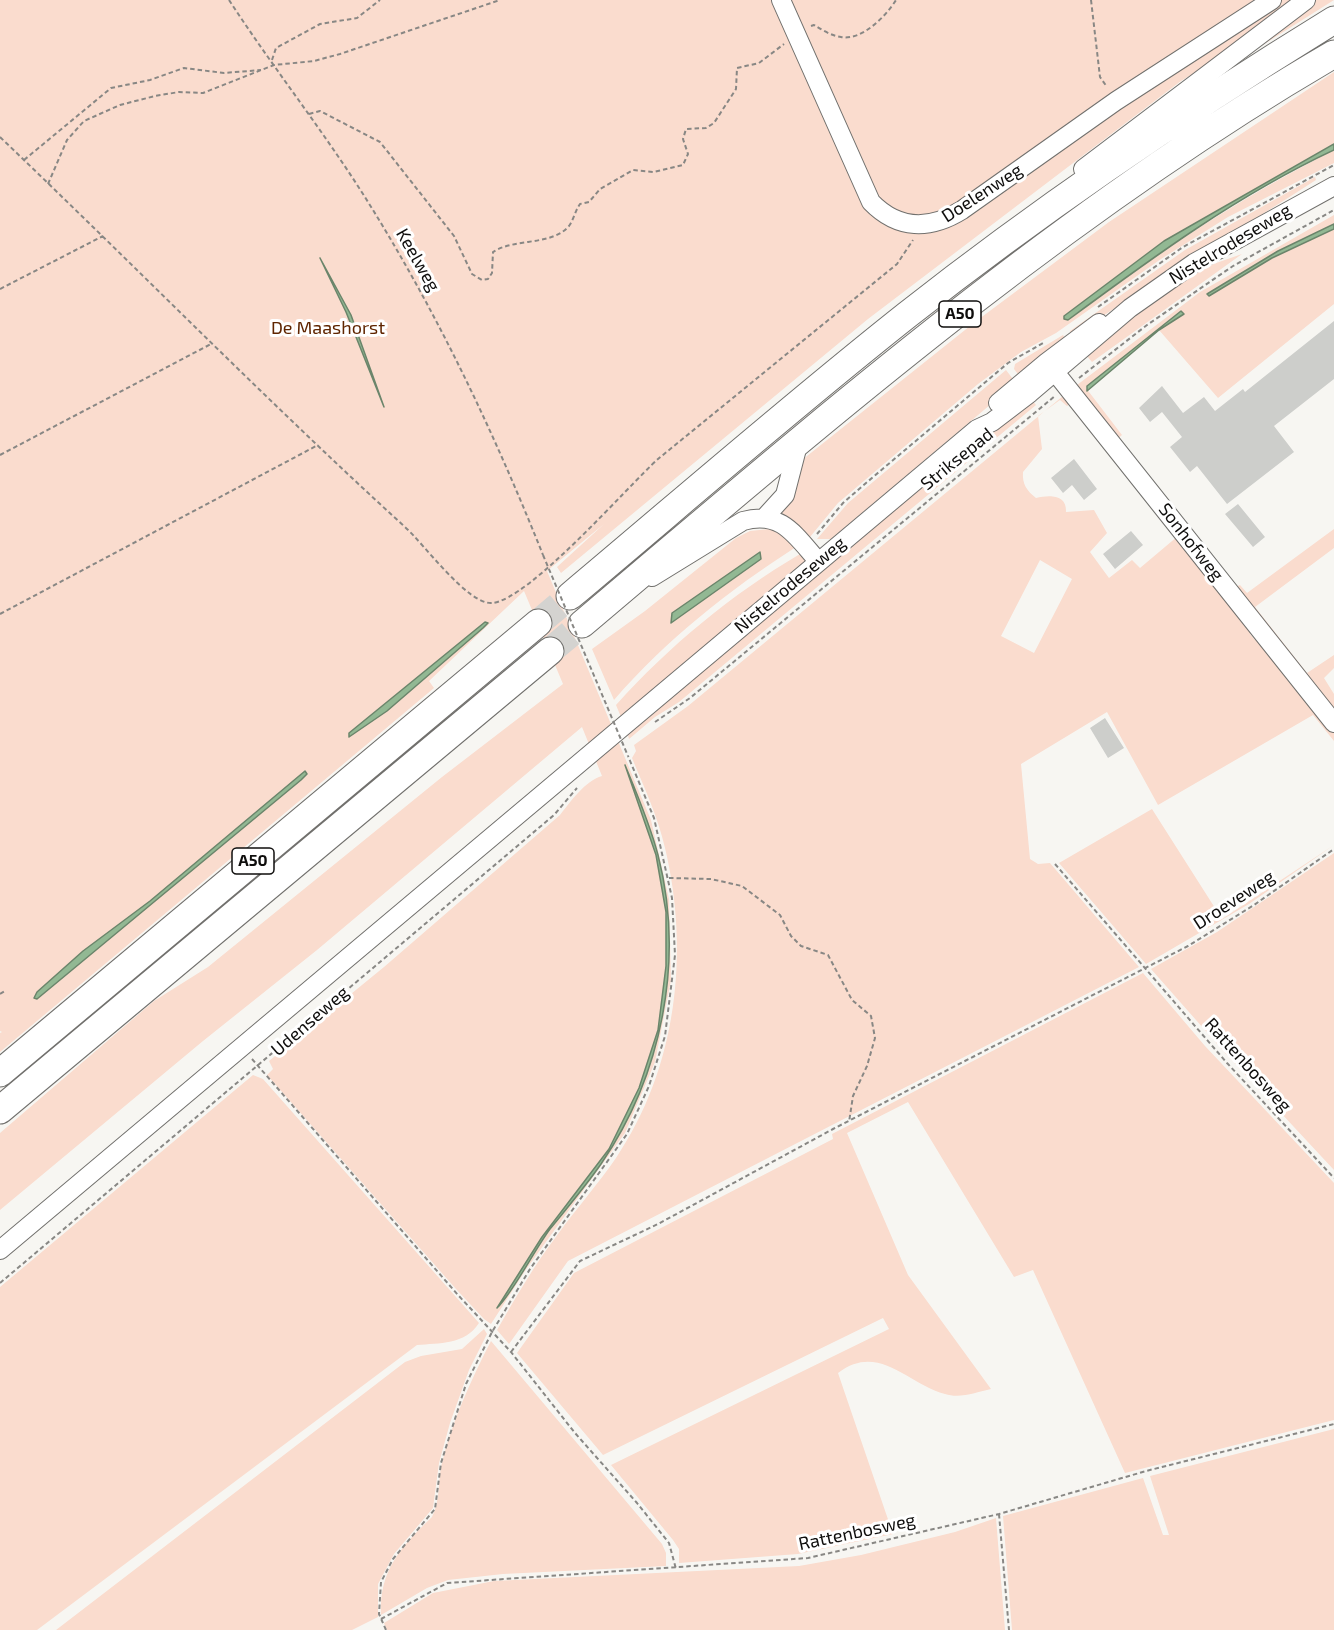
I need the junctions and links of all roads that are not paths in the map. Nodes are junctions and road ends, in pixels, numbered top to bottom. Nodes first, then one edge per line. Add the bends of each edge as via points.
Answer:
1 (781, 0) edge
2 (1272, 0) edge
3 (1306, 0) edge
4 (1334, 20) edge
5 (1334, 54) edge
6 (1334, 186) edge
7 (1054, 205) junction
8 (1051, 367) junction
9 (798, 445) junction
10 (765, 517) junction
11 (818, 561) junction
12 (570, 596) tunnel mouth
13 (607, 602) junction
14 (538, 622) tunnel mouth
15 (582, 624) tunnel mouth
16 (549, 651) tunnel mouth
17 (1334, 723) edge
18 (603, 742) joint
19 (0, 1072) edge
20 (0, 1110) edge
21 (0, 1250) edge

1 - 2 street, Doelenweg via 871,202 897,221 925,225 962,210 1116,101
3 - 7 street via 1066,182
4 - 7 highway, A50 via 1225,87
5 - 9 highway, A50 via 1115,197 958,315
6 - 8 street, Nistelrodeseweg via 1194,263 1130,308 1112,314
7 - 12 highway, A50 via 906,316
8 - 11 street, Nistelrodeseweg via 987,413 977,429
8 - 17 street, Sonhofweg
9 - 10 street via 785,495
9 - 13 highway, A50
10 - 11 street via 784,525
10 - 13 street via 743,521
11 - 18 street, Nistelrodeseweg
13 - 15 highway, A50
14 - 19 highway, A50
16 - 20 highway, A50
18 - 21 street, Udenseweg

